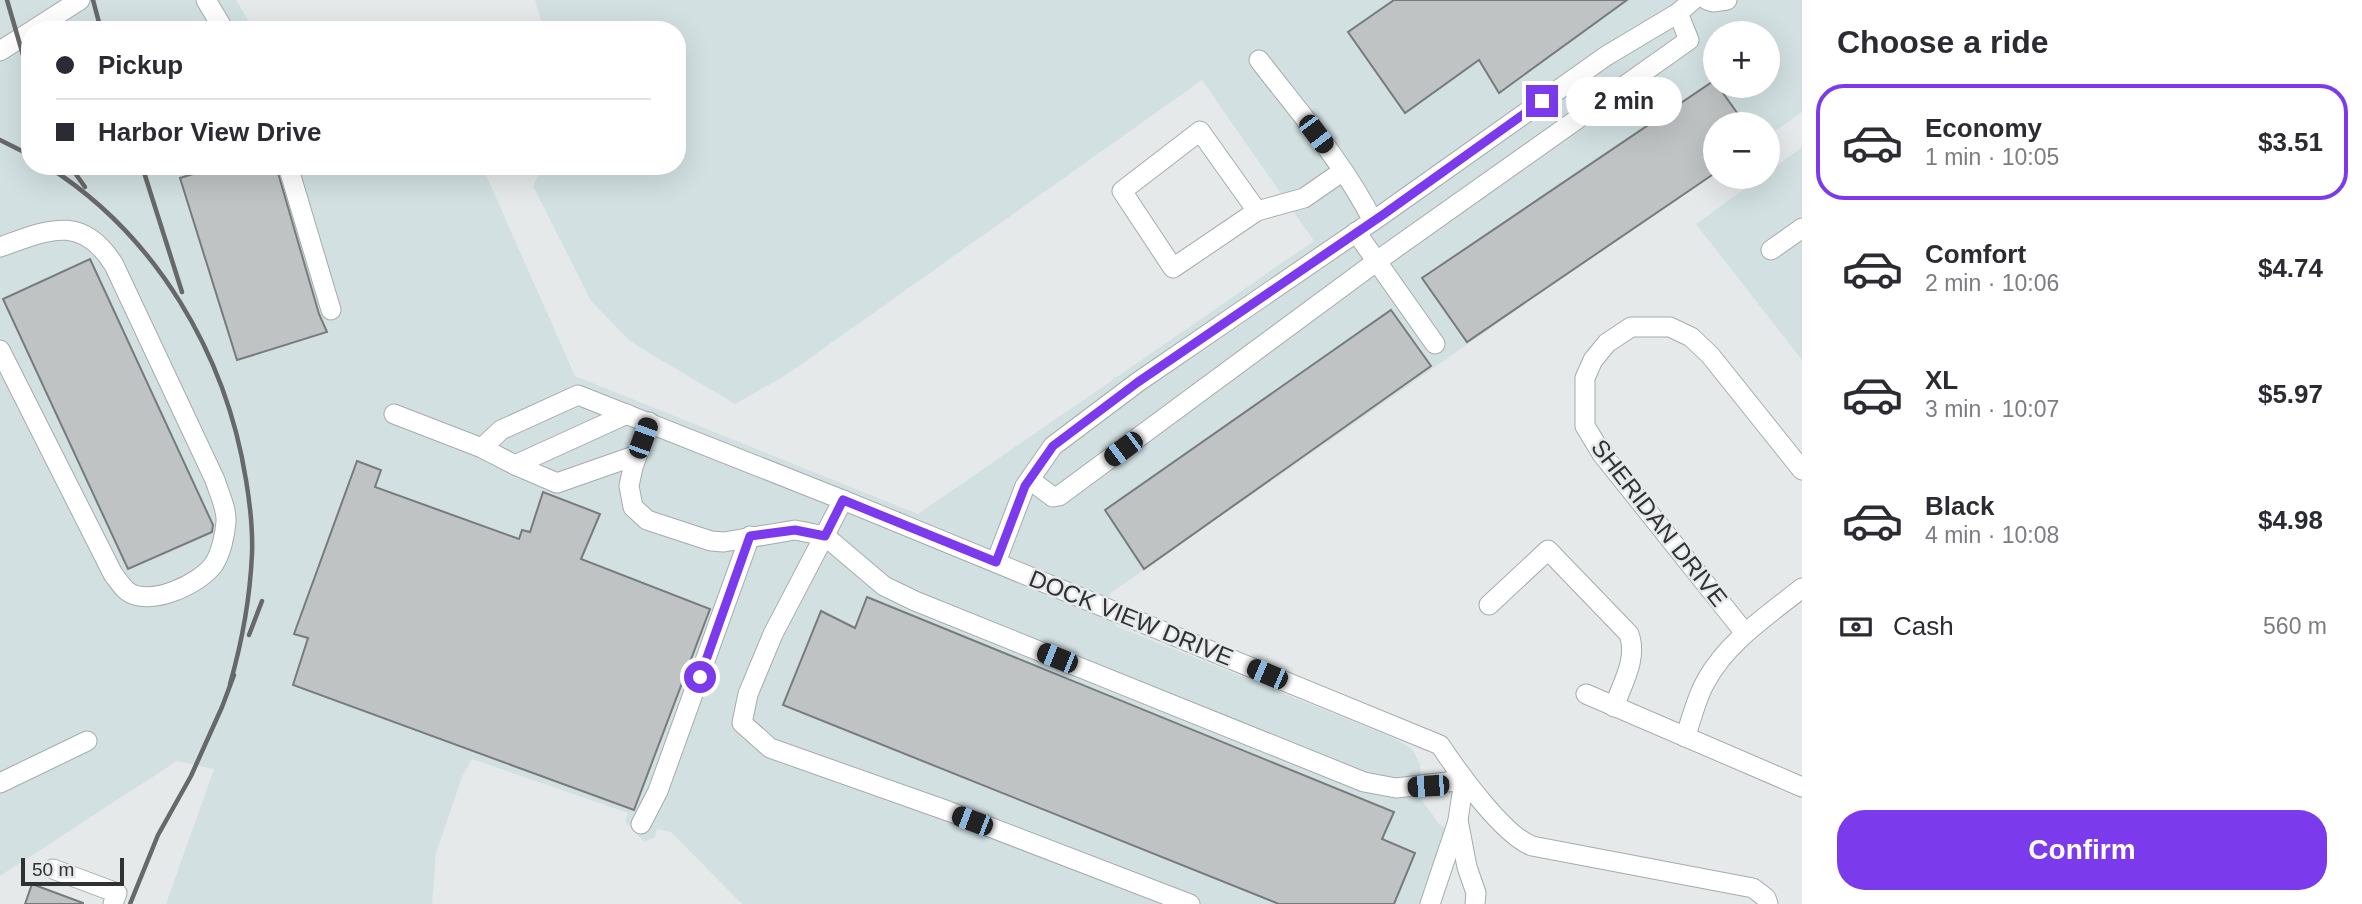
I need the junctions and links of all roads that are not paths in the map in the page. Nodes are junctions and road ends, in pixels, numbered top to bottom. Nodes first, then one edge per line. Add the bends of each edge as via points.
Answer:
1 (80, 0) edge
2 (206, 0) edge
3 (1693, 0) edge
4 (1707, 0) edge
5 (1727, 0) edge
6 (1678, 13) junction
7 (57, 21) edge
8 (219, 21) edge
9 (21, 38) edge
10 (0, 51) edge
11 (1259, 60) dead end
12 (1343, 171) junction
13 (291, 175) edge
14 (1257, 211) junction
15 (1364, 227) junction
16 (1802, 228) edge
17 (0, 247) edge
18 (1771, 250) dead end
19 (1377, 261) junction
20 (331, 310) dead end
21 (1435, 344) dead end
22 (0, 351) edge
23 (394, 414) dead end
24 (626, 414) junction
25 (649, 422) junction
26 (482, 449) junction
27 (637, 455) junction
28 (516, 465) junction
29 (1802, 470) edge
30 (1030, 480) junction
31 (843, 500) junction
32 (750, 536) junction
33 (825, 536) junction
34 (996, 562) junction
35 (1802, 588) edge
36 (1489, 605) dead end
37 (1745, 633) junction
38 (1586, 694) dead end
39 (1614, 706) junction
40 (1685, 737) junction
41 (87, 741) dead end
42 (1464, 780) junction
43 (0, 783) edge
44 (1802, 787) edge
45 (1458, 820) junction
46 (642, 824) dead end
47 (53, 869) dead end
48 (113, 904) edge
49 (1190, 904) edge
50 (1430, 904) edge
51 (1475, 904) edge
52 (1768, 904) edge

1 - 7 street
2 - 8 street
3 - 6 street
4 - 5 street
6 - 15 street via 1606,56
6 - 19 street via 1689,40
9 - 10 street
11 - 12 street
12 - 14 street via 1304,198
12 - 15 street via 1360,196
13 - 20 street
14 - 14 street via 1173,268 1122,191 1200,131
15 - 19 street
15 - 30 street via 1063,438
16 - 18 street
17 - 22 street via 44,231 66,229 105,250 222,500 227,519 224,538 204,575 162,594 141,597 126,591 113,574
19 - 21 street
19 - 30 street via 1059,496 1053,497
23 - 26 street
24 - 25 street, DOCK VIEW DRIVE
24 - 26 street, DOCK VIEW DRIVE via 578,396 501,430
24 - 28 street
25 - 27 street
25 - 31 street, DOCK VIEW DRIVE
26 - 28 street
27 - 28 street via 557,483
27 - 32 street via 629,486 633,507 647,520 711,541
29 - 37 street, SHERIDAN DRIVE via 1691,337 1670,327 1631,327 1607,343 1593,360 1586,378 1585,426 1602,454
30 - 34 street
31 - 33 street
31 - 34 street, DOCK VIEW DRIVE
32 - 33 street via 795,530
32 - 46 street
33 - 42 street via 884,586 915,601 1364,782 1396,788
33 - 49 street via 773,634 748,694 742,723 770,748
34 - 42 street, DOCK VIEW DRIVE via 1440,745
35 - 37 street
36 - 39 street via 1548,550 1629,634 1632,660
37 - 40 street via 1705,682
38 - 39 street
39 - 40 street
40 - 44 street
41 - 43 street
42 - 45 street
42 - 52 street, DOCK VIEW DRIVE via 1520,841 1532,846 1753,888
45 - 50 street
45 - 51 street
47 - 48 street via 117,893

